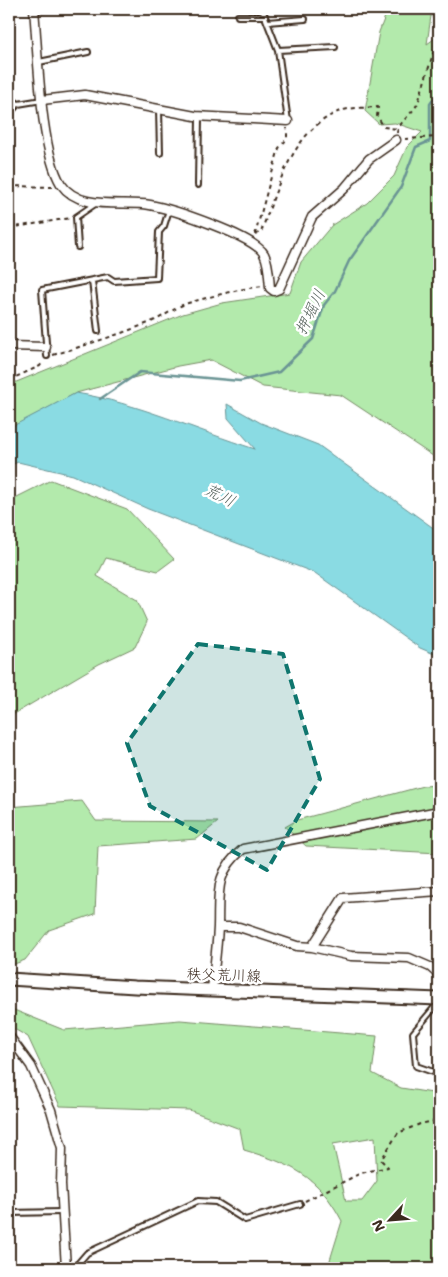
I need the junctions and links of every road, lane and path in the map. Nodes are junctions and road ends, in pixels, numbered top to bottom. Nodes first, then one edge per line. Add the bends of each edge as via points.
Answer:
1 (46, 9) edge
2 (262, 9) edge
3 (34, 10) edge
4 (238, 16) dead end
5 (265, 16) junction
6 (305, 19) dead end
7 (267, 22) junction
8 (439, 34) edge
9 (335, 47) dead end
10 (278, 50) junction
11 (88, 52) dead end
12 (39, 62) junction
13 (9, 96) edge
14 (42, 100) junction
15 (18, 104) junction
16 (159, 110) junction
17 (9, 114) edge
18 (199, 116) junction
19 (288, 121) junction
20 (397, 129) junction
21 (439, 137) edge
22 (396, 140) junction
23 (160, 153) dead end
24 (62, 185) junction
25 (198, 185) dead end
26 (9, 186) edge
27 (97, 202) junction
28 (169, 210) junction
29 (76, 217) junction
30 (9, 228) edge
31 (255, 235) junction
32 (252, 244) junction
33 (78, 247) dead end
34 (92, 282) junction
35 (270, 288) junction
36 (9, 328) edge
37 (98, 331) dead end
38 (9, 346) edge
39 (46, 347) junction
40 (47, 356) junction
41 (9, 380) edge
42 (439, 811) edge
43 (439, 891) edge
44 (218, 927) junction
45 (312, 947) junction
46 (439, 975) edge
47 (9, 979) edge
48 (212, 990) junction
49 (439, 1000) edge
50 (9, 1036) edge
51 (439, 1074) edge
52 (439, 1120) edge
53 (300, 1204) joint
54 (62, 1212) junction
55 (9, 1213) edge
56 (66, 1268) edge
57 (74, 1268) edge

1 - 3 lane
2 - 5 lane
3 - 12 street
4 - 5 lane
5 - 7 lane
6 - 7 lane
7 - 10 lane
8 - 20 path via 414,112
9 - 10 lane
10 - 19 lane
11 - 12 lane
12 - 14 street
13 - 15 lane
14 - 15 lane
14 - 16 street via 85,95
14 - 24 street via 54,168
15 - 17 lane
16 - 18 street
16 - 23 lane
18 - 19 street
18 - 25 lane
19 - 31 path via 287,139 279,148
20 - 22 path
20 - 31 path via 384,127 377,116 378,107 342,110 326,118 292,153 260,232
21 - 22 path
22 - 35 street via 369,159 344,189 312,217 279,289 274,291
24 - 26 path
24 - 27 street via 75,197
27 - 28 street via 149,205
27 - 29 lane
28 - 32 street via 230,232
28 - 34 lane via 159,232 157,278 114,281 108,277
29 - 30 path
29 - 33 lane
31 - 32 path
32 - 35 street via 264,255
34 - 37 lane
34 - 39 lane via 42,290
35 - 40 path via 263,286 230,291 201,302 188,303 108,339
36 - 38 lane
38 - 39 street
39 - 40 lane
40 - 41 path via 40,366
42 - 44 street via 243,849 230,860 218,888
43 - 45 street via 343,898
44 - 45 street via 239,927 297,946
44 - 48 street
45 - 46 street via 351,956 409,958 430,967
47 - 48 main road, 秩父荒川線
48 - 49 main road, 秩父荒川線
49 - 51 lane via 414,1033 416,1066
50 - 54 street via 31,1066 51,1110 62,1148
52 - 53 path via 398,1133 380,1160 388,1167 361,1174
53 - 57 lane via 245,1220 216,1202 198,1202 87,1253
54 - 55 lane
54 - 56 street

